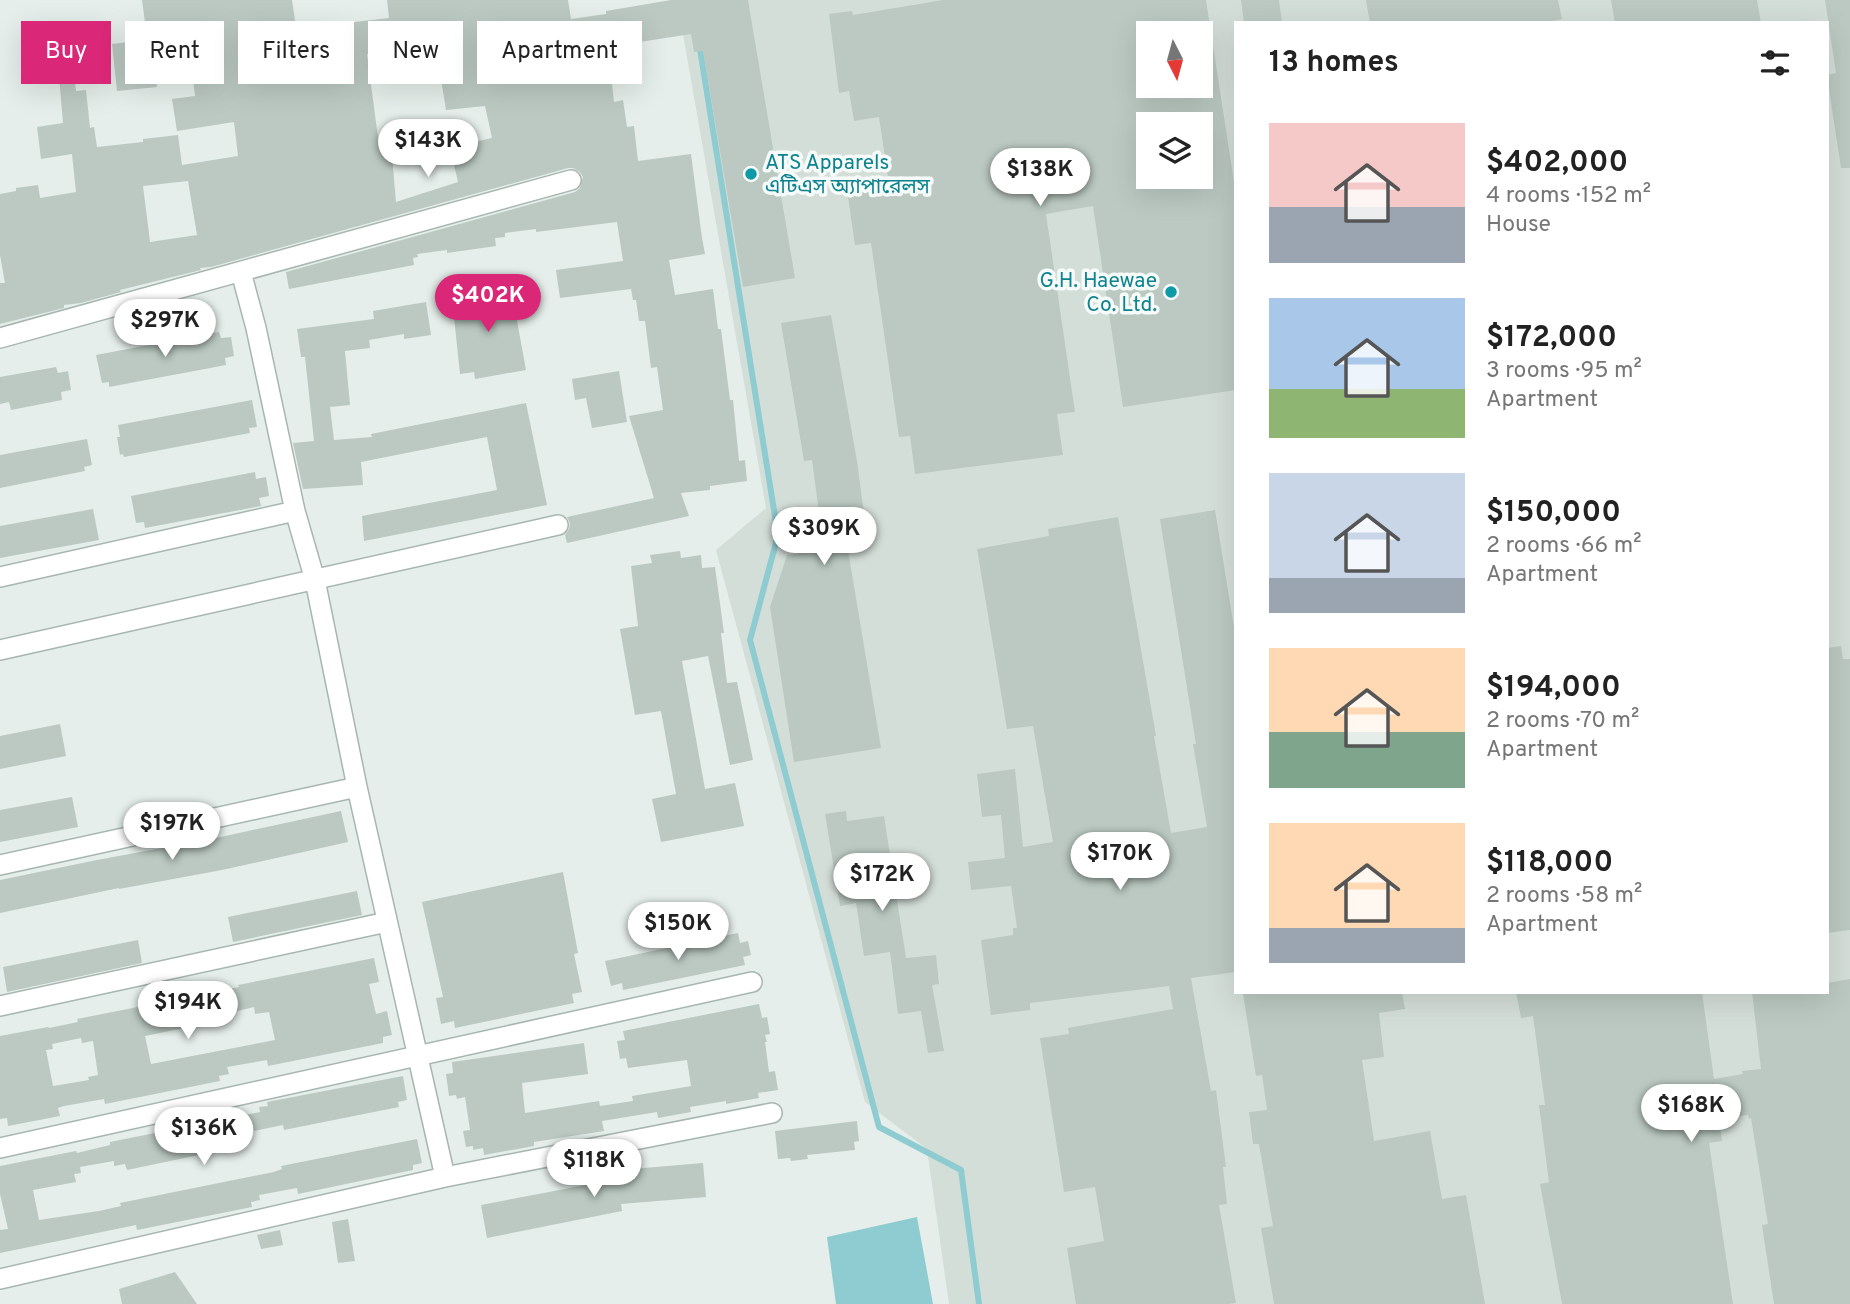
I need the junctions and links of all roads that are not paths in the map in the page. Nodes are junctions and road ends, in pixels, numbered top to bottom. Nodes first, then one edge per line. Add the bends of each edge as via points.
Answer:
1 (571, 180) dead end
2 (241, 272) junction
3 (0, 338) edge
4 (295, 511) junction
5 (558, 525) dead end
6 (0, 577) edge
7 (315, 580) junction
8 (0, 650) edge
9 (356, 787) junction
10 (0, 865) edge
11 (387, 922) junction
12 (752, 982) dead end
13 (0, 1006) edge
14 (417, 1055) junction
15 (772, 1113) dead end
16 (0, 1148) edge
17 (445, 1177) junction
18 (0, 1279) edge

1 - 2 street
2 - 3 street
2 - 4 street
4 - 6 street
4 - 7 street
5 - 7 street
7 - 8 street
7 - 9 street
9 - 10 street
9 - 11 street
11 - 13 street
11 - 14 street
12 - 14 street
14 - 16 street
14 - 17 street
15 - 17 street
17 - 18 street

